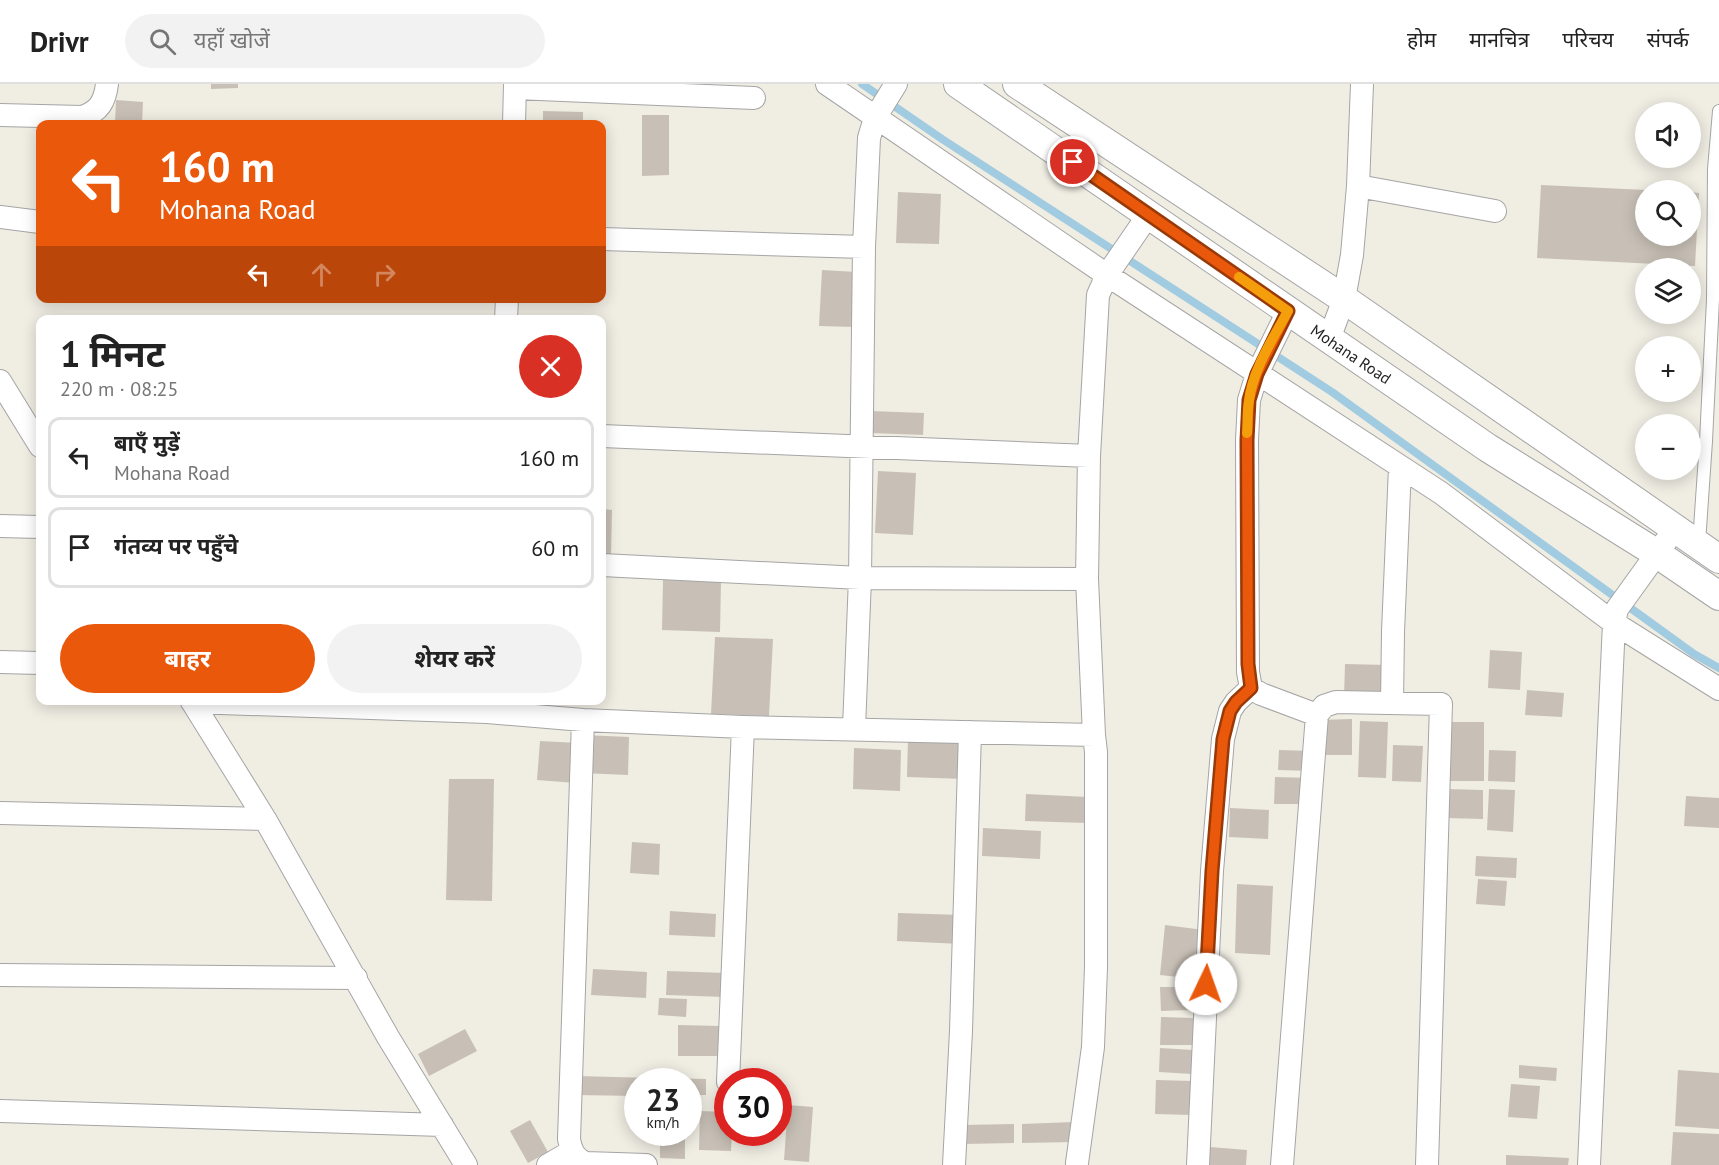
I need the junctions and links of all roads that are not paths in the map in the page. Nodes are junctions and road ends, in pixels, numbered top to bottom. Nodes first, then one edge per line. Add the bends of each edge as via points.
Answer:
1 (107, 84) edge
2 (827, 84) edge
3 (958, 84) edge
4 (1017, 84) edge
5 (1362, 84) edge
6 (515, 86) edge
7 (894, 87) edge
8 (754, 98) dead end
9 (1719, 111) edge
10 (877, 114) junction
11 (0, 115) edge
12 (514, 120) edge
13 (1358, 186) junction
14 (1495, 211) dead end
15 (1149, 214) junction
16 (0, 218) edge
17 (36, 222) edge
18 (606, 239) edge
19 (864, 247) junction
20 (1116, 263) junction
21 (1344, 299) junction
22 (1288, 311) junction
23 (1329, 339) junction
24 (1258, 370) junction
25 (2, 386) edge
26 (606, 436) edge
27 (36, 440) edge
28 (862, 446) junction
29 (1089, 456) junction
30 (1400, 467) junction
31 (0, 526) edge
32 (36, 527) edge
33 (1656, 553) junction
34 (1695, 554) edge
35 (606, 565) edge
36 (860, 578) junction
37 (1087, 579) junction
38 (1719, 596) edge
39 (1616, 616) junction
40 (0, 662) edge
41 (36, 663) edge
42 (1251, 688) junction
43 (1719, 689) edge
44 (1392, 703) junction
45 (194, 705) edge
46 (428, 705) edge
47 (487, 706) edge
48 (1317, 715) junction
49 (583, 720) junction
50 (743, 727) junction
51 (854, 728) junction
52 (970, 732) junction
53 (1094, 735) junction
54 (0, 813) edge
55 (265, 819) junction
56 (0, 975) edge
57 (356, 978) junction
58 (729, 1068) edge
59 (0, 1111) edge
60 (442, 1125) junction
61 (572, 1151) junction
62 (1081, 1164) edge
63 (466, 1165) edge
64 (548, 1165) edge
65 (646, 1165) edge
66 (954, 1165) edge
67 (1198, 1165) edge
68 (1282, 1165) edge
69 (1427, 1165) edge
70 (1589, 1165) edge

1 - 11 street via 99,109 82,117
2 - 10 street
3 - 15 street, Mohana Road
4 - 21 street, Mohana Road
5 - 13 street
6 - 8 street
6 - 12 street
7 - 10 street
9 - 34 lane via 1707,429
10 - 19 street via 869,138
10 - 20 street
13 - 14 street
13 - 21 street
15 - 20 street
15 - 22 street, Mohana Road
16 - 17 street
18 - 19 street
19 - 28 street
20 - 24 street
20 - 29 street via 1098,295
21 - 23 street
21 - 34 street, Mohana Road
22 - 23 street, Mohana Road
22 - 24 street
23 - 33 street, Mohana Road via 1488,448
24 - 30 street
24 - 42 street via 1249,400 1247,440
25 - 27 street
26 - 28 street
28 - 29 street
28 - 36 street
29 - 37 street
30 - 39 street
30 - 44 street
31 - 32 street
33 - 34 street, Mohana Road
33 - 34 street
33 - 39 street
34 - 38 street, Mohana Road
35 - 36 street
36 - 37 street
36 - 51 street
37 - 53 street
39 - 43 street
39 - 70 street
40 - 41 street
42 - 48 street
42 - 67 street via 1230,711 1223,739 1212,871
44 - 48 street via 1336,702 1324,706
44 - 69 street via 1441,704
45 - 55 street
46 - 47 street
47 - 49 street
48 - 68 street
49 - 50 street
49 - 61 street via 569,1139
50 - 51 street
50 - 58 street
51 - 52 street
52 - 53 street
52 - 66 street
53 - 62 street via 1096,967 1093,1047
54 - 55 street
55 - 57 street
56 - 57 street
57 - 60 street
59 - 60 street
60 - 63 street
61 - 64 street
61 - 65 street via 586,1163

